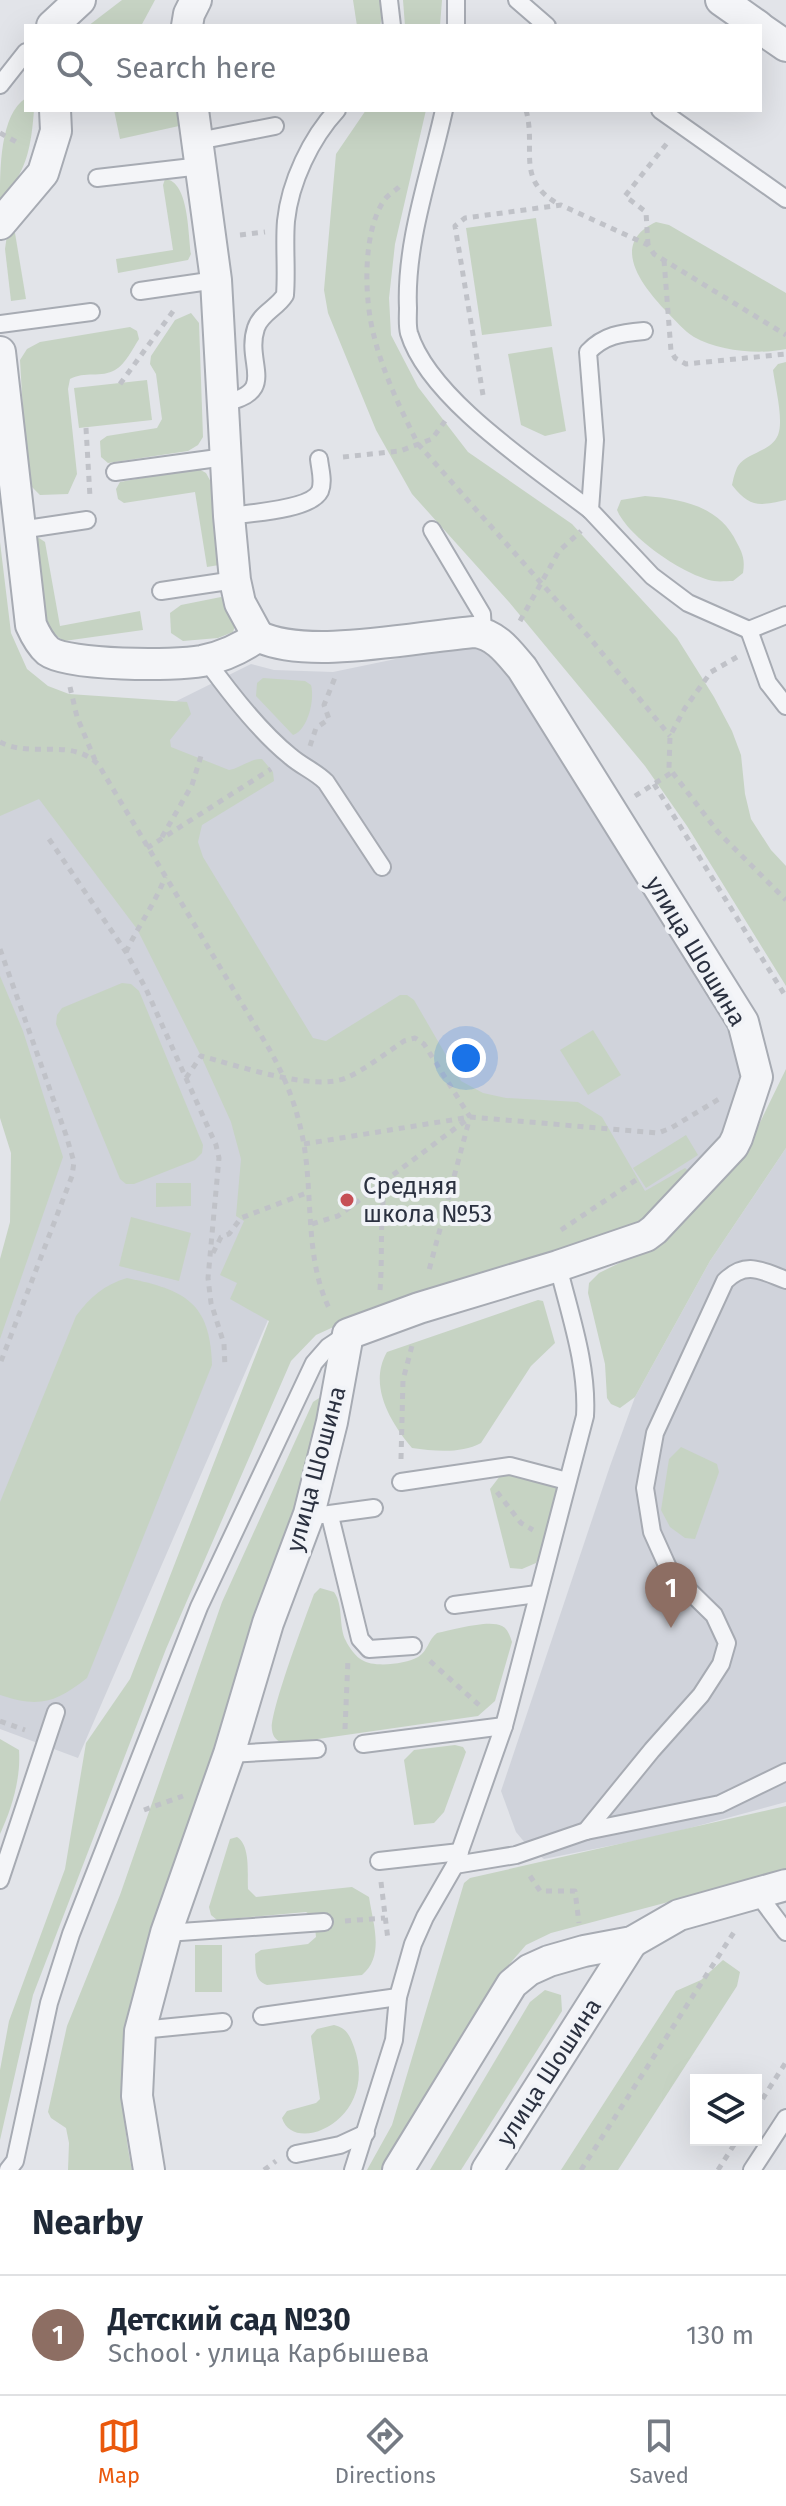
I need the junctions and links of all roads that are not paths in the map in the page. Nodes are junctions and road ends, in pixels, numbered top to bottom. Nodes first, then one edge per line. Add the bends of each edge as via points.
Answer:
1 (196, 0) edge
2 (389, 0) edge
3 (456, 0) edge
4 (517, 0) edge
5 (721, 0) edge
6 (187, 24) edge
7 (392, 24) edge
8 (456, 24) edge
9 (545, 24) edge
10 (755, 24) edge
11 (762, 29) edge
12 (786, 46) edge
13 (24, 55) edge
14 (0, 85) edge
15 (55, 112) edge
16 (193, 112) edge
17 (336, 112) edge
18 (444, 112) edge
19 (663, 112) edge
20 (275, 126) dead end
21 (200, 153) junction
22 (97, 178) dead end
23 (786, 199) edge
24 (0, 224) edge
25 (205, 282) junction
26 (140, 291) dead end
27 (91, 312) dead end
28 (0, 324) edge
29 (644, 331) dead end
30 (0, 352) edge
31 (223, 403) junction
32 (225, 457) junction
33 (319, 459) road end
34 (115, 472) dead end
35 (594, 514) junction
36 (229, 516) junction
37 (87, 520) road end
38 (20, 530) junction
39 (432, 530) dead end
40 (235, 580) junction
41 (161, 591) dead end
42 (786, 615) edge
43 (749, 630) junction
44 (258, 636) junction
45 (493, 639) junction
46 (206, 660) junction
47 (786, 706) edge
48 (382, 867) dead end
49 (558, 1266) junction
50 (786, 1280) edge
51 (348, 1334) junction
52 (567, 1481) junction
53 (401, 1482) road end
54 (374, 1508) dead end
55 (319, 1515) junction
56 (537, 1594) junction
57 (454, 1605) dead end
58 (413, 1646) dead end
59 (56, 1712) dead end
60 (504, 1726) junction
61 (363, 1744) dead end
62 (317, 1749) dead end
63 (229, 1754) junction
64 (786, 1772) edge
65 (586, 1831) junction
66 (458, 1858) junction
67 (379, 1861) road end
68 (0, 1880) edge
69 (766, 1891) edge
70 (324, 1922) dead end
71 (786, 1932) edge
72 (166, 1933) junction
73 (632, 1942) junction
74 (398, 1997) junction
75 (262, 2016) dead end
76 (223, 2022) dead end
77 (141, 2030) junction
78 (786, 2118) edge
79 (366, 2133) junction
80 (296, 2154) dead end
81 (8, 2170) edge
82 (149, 2170) edge
83 (353, 2170) edge
84 (398, 2170) edge
85 (487, 2170) edge
86 (752, 2170) edge

1 - 6 street
2 - 7 lane
3 - 8 lane
4 - 9 lane
5 - 10 street
11 - 12 street
13 - 14 lane
15 - 24 street via 56,131 43,173
16 - 21 street
17 - 31 lane via 296,182 286,230 285,295 255,332 254,389 249,396
18 - 35 lane via 411,255 409,332 431,375 457,404
19 - 23 lane
20 - 21 lane
21 - 22 lane
21 - 25 street via 211,238
25 - 26 lane
25 - 31 street
27 - 28 lane
29 - 35 lane via 599,340 588,352
30 - 38 street
31 - 32 street
32 - 34 lane
32 - 36 street
33 - 36 lane via 322,481 316,497 304,504
35 - 43 lane via 652,576 688,603
36 - 40 street
37 - 38 lane
38 - 46 street via 31,625 49,651 63,658 151,664
39 - 45 lane
40 - 41 lane
40 - 44 street via 240,603
42 - 43 lane
43 - 47 lane via 768,683
44 - 45 street via 310,647
44 - 46 street
45 - 49 street, улица Шошина via 522,668 743,1022 757,1077 733,1146 654,1230
46 - 48 lane via 230,694 291,758 326,782
49 - 51 street
49 - 52 lane via 586,1397
50 - 65 lane via 743,1269 725,1281 655,1433 645,1488 652,1532 670,1572 714,1615 727,1643 721,1664 701,1695
51 - 55 street, улица Шошина
51 - 81 lane via 314,1363 199,1607 71,1934 49,2003 15,2161
52 - 53 lane via 510,1466
52 - 56 lane
54 - 55 lane
55 - 58 lane via 360,1639 369,1649
55 - 63 street, улица Шошина via 268,1623
56 - 57 lane
56 - 60 lane
59 - 68 lane
60 - 61 lane
60 - 66 lane
62 - 63 lane
63 - 72 street, улица Шошина
64 - 65 lane via 720,1804
65 - 66 lane via 516,1855
66 - 67 lane
66 - 74 lane via 425,1917
69 - 71 lane
69 - 73 street via 679,1915
70 - 72 lane
72 - 77 street, улица Шошина
73 - 84 street via 549,1961 512,1984
73 - 85 street, улица Шошина
74 - 75 lane
74 - 79 lane via 394,2040
76 - 77 lane
77 - 82 street, улица Шошина via 137,2096
78 - 86 lane
79 - 80 lane via 340,2145
79 - 83 lane

